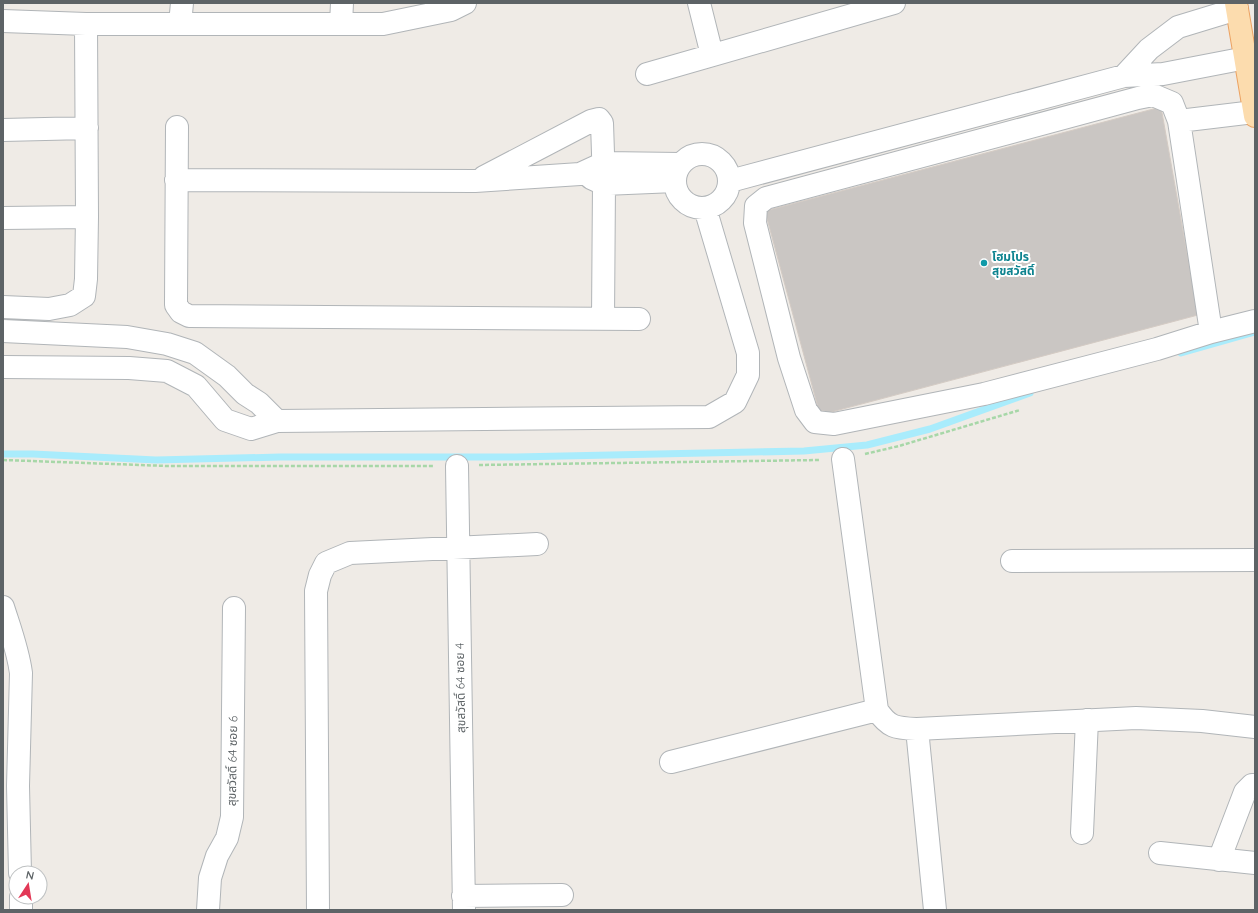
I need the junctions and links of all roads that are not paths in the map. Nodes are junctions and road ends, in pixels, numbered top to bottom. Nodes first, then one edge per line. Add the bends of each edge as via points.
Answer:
1 (465, 3) edge
2 (698, 3) edge
3 (894, 3) edge
4 (1236, 6) edge
5 (341, 13) edge
6 (181, 14) edge
7 (3, 21) edge
8 (86, 24) junction
9 (712, 55) junction
10 (1246, 58) junction
11 (647, 74) dead end
12 (1124, 76) junction
13 (1255, 114) edge
14 (1179, 121) junction
15 (177, 127) dead end
16 (86, 128) junction
17 (3, 130) edge
18 (678, 173) junction
19 (604, 174) junction
20 (176, 180) junction
21 (475, 181) junction
22 (730, 181) junction
23 (705, 208) junction
24 (87, 217) junction
25 (3, 218) edge
26 (3, 307) edge
27 (603, 319) junction
28 (639, 319) dead end
29 (1255, 321) edge
30 (3, 331) edge
31 (1210, 332) junction
32 (167, 344) junction
33 (3, 367) edge
34 (167, 371) junction
35 (277, 421) junction
36 (843, 459) road end
37 (457, 466) road end
38 (537, 544) dead end
39 (458, 547) junction
40 (1255, 560) edge
41 (1012, 561) dead end
42 (3, 607) edge
43 (234, 608) dead end
44 (878, 710) junction
45 (1087, 720) junction
46 (1255, 727) edge
47 (917, 729) junction
48 (672, 762) dead end
49 (10, 784) edge
50 (1255, 785) edge
51 (1082, 833) dead end
52 (1160, 854) dead end
53 (1219, 860) junction
54 (1255, 863) edge
55 (19, 865) edge
56 (562, 895) dead end
57 (463, 903) edge
58 (208, 910) edge
59 (318, 910) edge
60 (935, 910) edge

1 - 5 street via 451,10 383,24
2 - 9 street
3 - 9 street
4 - 10 main road
4 - 12 street via 1178,27 1149,49
5 - 6 street
6 - 8 street
7 - 8 street
8 - 16 street
9 - 11 street
10 - 12 street via 1163,74
10 - 13 main road
12 - 22 street
13 - 14 street
14 - 31 street
14 - 31 street via 1172,103 1153,96 1138,98 766,198 756,206 755,223 789,358 806,410 815,422 834,424 984,394
15 - 20 street
16 - 17 street
16 - 24 street
18 - 19 street
18 - 22 street via 688,158 707,154 724,164
18 - 23 street via 677,190 680,197 695,207
19 - 21 street
19 - 21 street via 602,123 599,119
19 - 27 street
20 - 21 street
20 - 27 street via 176,305 180,312 189,316
22 - 23 street via 724,198
23 - 35 street via 748,353 748,375 736,402 708,417
24 - 25 street
24 - 26 street via 84,296 70,305 48,309
27 - 28 street
29 - 31 street
30 - 32 street via 127,338
32 - 34 street
32 - 35 street via 195,353 227,376
33 - 34 street via 129,368
34 - 35 street via 196,386 225,420 252,429
36 - 44 street
37 - 39 street, สุขสวัสดิ์ 64 ซอย 4
38 - 39 street
39 - 57 street, สุขสวัสดิ์ 64 ซอย 4
39 - 59 street via 350,552 326,563 320,575 316,591
40 - 41 street
42 - 49 street via 15,642 21,673
43 - 58 street, สุขสวัสดิ์ 64 ซอย 6 via 232,817 227,838 217,856 210,878
44 - 47 street via 891,726
44 - 48 street
45 - 46 street via 1136,718
45 - 47 street
45 - 51 street
47 - 60 street
49 - 55 street
50 - 53 street via 1245,792
52 - 53 street
53 - 54 street
56 - 57 street

